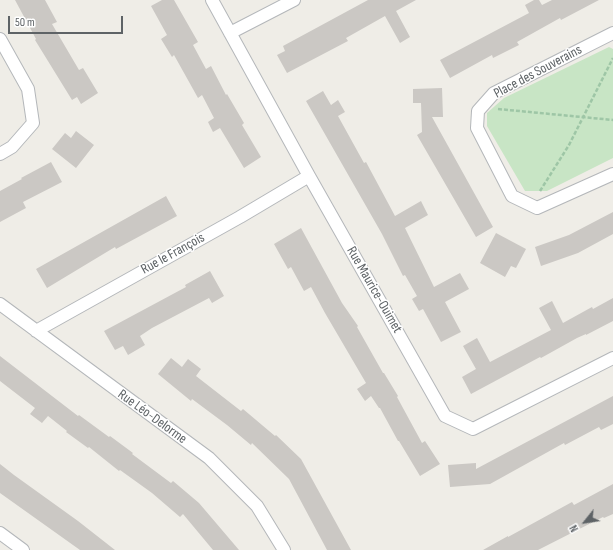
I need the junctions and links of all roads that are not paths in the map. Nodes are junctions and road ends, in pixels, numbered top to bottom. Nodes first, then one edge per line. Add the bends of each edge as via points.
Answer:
1 (212, 0) edge
2 (294, 0) edge
3 (230, 33) junction
4 (613, 33) edge
5 (0, 39) edge
6 (0, 154) edge
7 (613, 174) edge
8 (309, 176) junction
9 (0, 304) edge
10 (36, 331) junction
11 (613, 358) edge
12 (0, 533) edge
13 (23, 550) edge
14 (284, 550) edge

1 - 3 street, Rue Maurice-Ouimet
2 - 3 street
3 - 8 street, Rue Maurice-Ouimet
4 - 7 street, Place des Souverains via 494,93 478,111 477,128 512,196 537,208
5 - 6 street via 28,89 33,123 12,147
8 - 10 street, Rue le François
8 - 11 street, Rue Maurice-Ouimet via 445,416 473,429
9 - 10 street, Rue Léo-Delorme
10 - 14 street, Rue Léo-Delorme via 209,458 257,506
12 - 13 street

